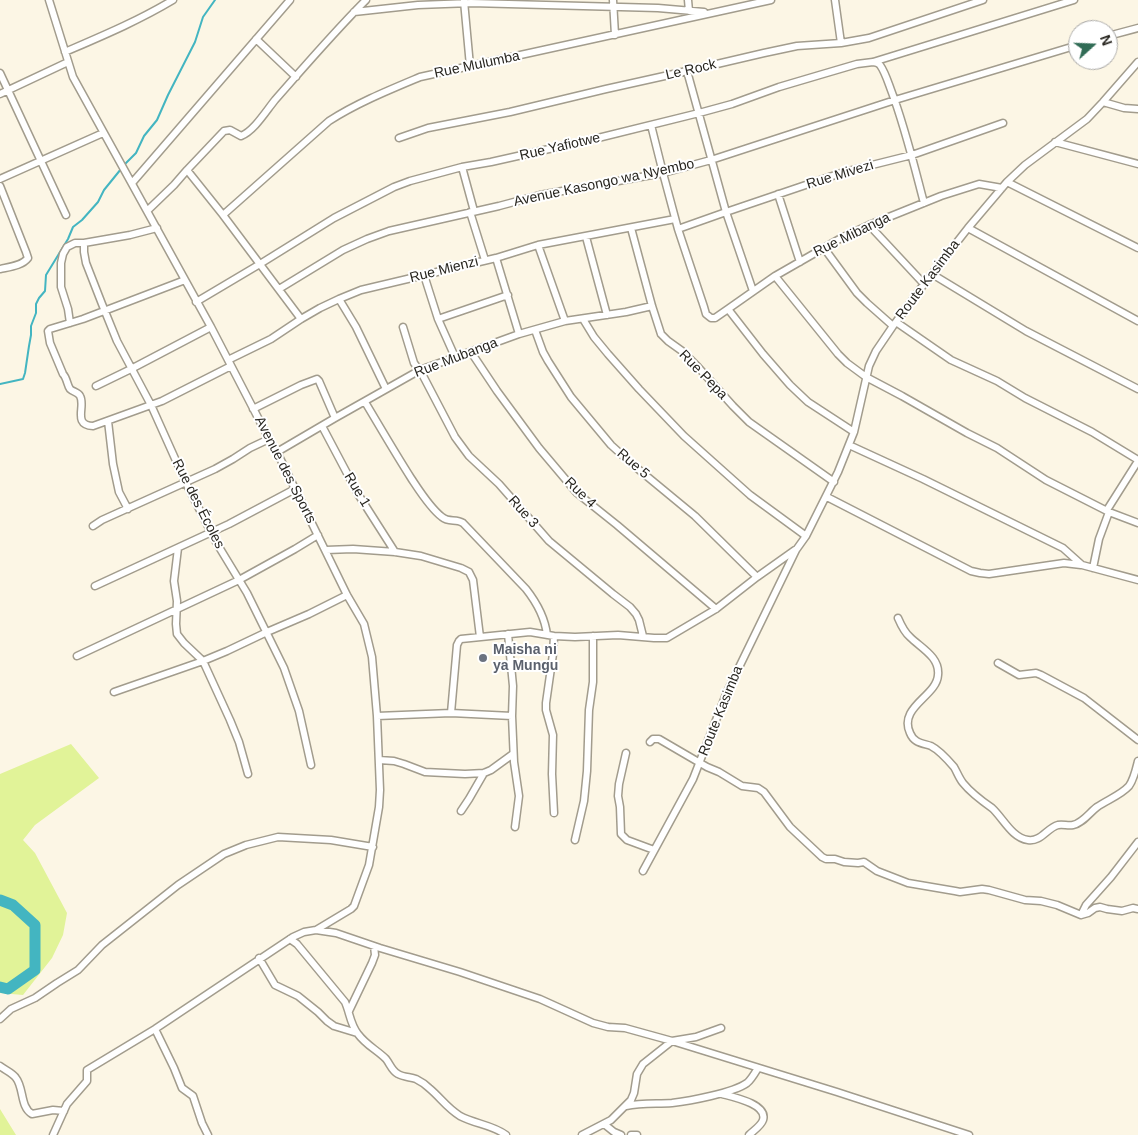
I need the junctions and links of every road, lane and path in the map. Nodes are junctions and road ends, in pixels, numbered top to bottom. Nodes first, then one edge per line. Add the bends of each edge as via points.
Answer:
1 (49, 0) edge
2 (173, 0) edge
3 (290, 0) edge
4 (366, 0) edge
5 (688, 0) edge
6 (771, 0) edge
7 (835, 0) edge
8 (983, 0) edge
9 (1074, 0) edge
10 (762, 1) edge
11 (464, 2) edge
12 (613, 4) edge
13 (689, 11) junction
14 (354, 12) junction
15 (710, 12) junction
16 (1138, 28) edge
17 (1118, 33) edge
18 (615, 35) junction
19 (256, 39) junction
20 (841, 43) junction
21 (1068, 48) edge
22 (65, 52) junction
23 (68, 62) junction
24 (873, 62) junction
25 (1138, 62) edge
26 (470, 66) junction
27 (687, 71) junction
28 (0, 73) edge
29 (296, 77) junction
30 (8, 90) junction
31 (0, 94) edge
32 (895, 100) junction
33 (1103, 102) junction
34 (1138, 110) edge
35 (699, 113) junction
36 (1002, 123) dead end
37 (651, 125) junction
38 (103, 133) junction
39 (399, 138) dead end
40 (1055, 142) junction
41 (912, 155) junction
42 (40, 160) junction
43 (711, 160) junction
44 (1138, 164) edge
45 (462, 167) junction
46 (187, 170) junction
47 (663, 173) junction
48 (0, 179) edge
49 (132, 183) junction
50 (1005, 185) junction
51 (0, 186) edge
52 (778, 194) junction
53 (924, 203) junction
54 (147, 211) junction
55 (472, 211) junction
56 (726, 212) junction
57 (224, 214) junction
58 (66, 216) dead end
59 (675, 219) junction
60 (869, 225) junction
61 (157, 228) junction
62 (631, 228) junction
63 (968, 228) junction
64 (678, 229) junction
65 (586, 237) junction
66 (84, 242) junction
67 (538, 245) junction
68 (824, 248) junction
69 (1138, 248) edge
70 (496, 258) junction
71 (485, 260) junction
72 (800, 262) junction
73 (260, 264) junction
74 (0, 269) edge
75 (932, 274) junction
76 (424, 276) junction
77 (775, 276) junction
78 (185, 280) junction
79 (924, 284) junction
80 (279, 289) junction
81 (753, 291) junction
82 (508, 295) junction
83 (340, 299) junction
84 (196, 302) junction
85 (652, 306) junction
86 (728, 309) junction
87 (105, 311) junction
88 (607, 315) junction
89 (301, 319) junction
90 (438, 319) junction
91 (583, 319) junction
92 (565, 321) junction
93 (1138, 321) edge
94 (70, 323) junction
95 (894, 324) junction
96 (211, 327) junction
97 (403, 327) dead end
98 (535, 330) junction
99 (519, 334) junction
100 (471, 352) junction
101 (455, 358) junction
102 (228, 360) junction
103 (231, 366) junction
104 (132, 369) junction
105 (420, 370) junction
106 (866, 378) junction
107 (96, 386) dead end
108 (386, 389) junction
109 (1138, 389) edge
110 (365, 402) junction
111 (151, 405) junction
112 (253, 409) junction
113 (335, 418) junction
114 (108, 420) junction
115 (322, 426) junction
116 (854, 432) junction
117 (269, 439) junction
118 (849, 445) junction
119 (277, 452) junction
120 (1138, 460) edge
121 (834, 482) junction
122 (186, 483) junction
123 (295, 489) junction
124 (826, 496) junction
125 (128, 508) junction
126 (1108, 511) junction
127 (1138, 523) edge
128 (93, 526) dead end
129 (211, 532) junction
130 (318, 535) junction
131 (806, 536) junction
132 (178, 548) junction
133 (326, 550) junction
134 (796, 550) junction
135 (395, 552) junction
136 (1082, 565) junction
137 (1093, 568) junction
138 (757, 576) junction
139 (238, 580) junction
140 (1138, 580) edge
141 (94, 586) dead end
142 (347, 595) junction
143 (177, 608) junction
144 (716, 609) junction
145 (898, 618) dead end
146 (267, 632) junction
147 (508, 634) junction
148 (551, 636) junction
149 (593, 636) junction
150 (643, 636) junction
151 (480, 637) junction
152 (77, 656) dead end
153 (203, 661) junction
154 (998, 663) dead end
155 (114, 692) dead end
156 (451, 713) junction
157 (377, 716) junction
158 (512, 716) junction
159 (1138, 740) edge
160 (650, 742) dead end
161 (626, 753) dead end
162 (514, 754) junction
163 (379, 760) junction
164 (1138, 761) edge
165 (700, 762) junction
166 (311, 765) dead end
167 (484, 773) junction
168 (248, 774) dead end
169 (461, 811) dead end
170 (554, 813) dead end
171 (516, 827) dead end
172 (575, 840) dead end
173 (1138, 842) edge
174 (372, 847) junction
175 (654, 850) junction
176 (643, 871) dead end
177 (1138, 909) edge
178 (1081, 915) junction
179 (316, 930) junction
180 (290, 939) junction
181 (374, 946) junction
182 (259, 958) junction
183 (349, 1011) junction
184 (0, 1019) edge
185 (155, 1028) junction
186 (721, 1028) dead end
187 (357, 1033) junction
188 (672, 1041) junction
189 (0, 1066) edge
190 (758, 1068) junction
191 (721, 1093) junction
192 (624, 1106) junction
193 (64, 1111) junction
194 (604, 1124) junction
195 (53, 1135) edge
196 (208, 1135) edge
197 (506, 1135) edge
198 (582, 1135) edge
199 (621, 1135) edge
200 (631, 1135) edge
201 (637, 1135) edge
202 (749, 1135) edge
203 (969, 1135) edge

1 - 22 street
2 - 22 street
3 - 19 street
4 - 14 street
5 - 13 street
6 - 10 street, Rue Mulumba
7 - 20 street
8 - 20 street, Le Rock via 869,38
9 - 24 street, Rue Yafiotwe
10 - 15 street, Rue Mulumba
11 - 12 street
11 - 14 street
11 - 26 street
12 - 13 street
12 - 18 street
13 - 15 street
14 - 29 street
15 - 18 street, Rue Mulumba
16 - 17 street
18 - 26 street, Rue Mulumba
19 - 29 street
19 - 49 street
20 - 27 street, Le Rock via 797,46
21 - 32 street, Avenue Kasongo wa Nyembo
22 - 23 street
23 - 30 street
23 - 38 street
24 - 32 street via 880,66
24 - 35 street, Rue Yafiotwe via 778,87
25 - 33 street, Route Kasimba
26 - 57 street, Rue Mulumba via 420,77 329,120
27 - 35 street
27 - 39 street, Le Rock via 428,128
28 - 30 street
29 - 46 street via 249,131 241,136 224,130
30 - 31 street
30 - 42 street
32 - 41 street
32 - 43 street, Avenue Kasongo wa Nyembo
33 - 34 street
33 - 40 street, Route Kasimba via 1087,119
35 - 37 street, Rue Yafiotwe
35 - 43 street
36 - 41 street, Rue Mivezi
37 - 45 street, Rue Yafiotwe
37 - 47 street
38 - 42 street
38 - 49 street, Avenue des Sports
40 - 44 street
40 - 50 street, Route Kasimba
41 - 52 street, Rue Mivezi via 844,172
41 - 53 street
42 - 48 street
42 - 58 street
43 - 47 street, Avenue Kasongo wa Nyembo
43 - 56 street
45 - 55 street
45 - 73 street, Rue Yafiotwe via 394,188 334,218
46 - 54 street
46 - 57 street
47 - 55 street, Avenue Kasongo wa Nyembo
47 - 59 street
49 - 54 street, Avenue des Sports
50 - 53 street, Rue Mibanga via 979,184
50 - 63 street, Route Kasimba
50 - 69 street, Rue Mibanga
51 - 74 street via 28,258
52 - 56 street, Rue Mivezi
52 - 72 street
53 - 60 street, Rue Mibanga
54 - 61 street, Avenue des Sports
55 - 71 street
55 - 80 street, Avenue Kasongo wa Nyembo via 367,239
56 - 64 street, Rue Mivezi
56 - 81 street
57 - 73 street
59 - 62 street, Rue Mienzi
59 - 64 street
60 - 68 street, Rue Mibanga
60 - 79 street
61 - 66 street
61 - 78 street, Avenue des Sports
62 - 65 street, Rue Mienzi
62 - 85 street, Rue Pepa
63 - 75 street, Route Kasimba
63 - 93 street
64 - 86 street, Rue Mibanga via 709,317 715,318
65 - 67 street, Rue Mienzi
65 - 88 street
66 - 87 street, Rue des Écoles via 86,263
66 - 94 street via 70,244 63,254 60,287
67 - 70 street, Rue Mienzi
67 - 92 street
68 - 72 street, Rue Mibanga
68 - 95 street via 857,293
70 - 71 street, Rue Mienzi
70 - 82 street
71 - 76 street, Rue Mienzi
72 - 77 street, Rue Mibanga
73 - 80 street
73 - 84 street, Rue Yafiotwe
75 - 79 street, Route Kasimba
75 - 109 street via 1026,331
76 - 83 street, Rue Mienzi via 361,290
76 - 90 street
77 - 81 street, Rue Mibanga
77 - 106 street via 838,354
78 - 84 street, Avenue des Sports
78 - 87 street
79 - 95 street, Route Kasimba
80 - 89 street
81 - 86 street, Rue Mibanga
82 - 90 street
82 - 99 street
83 - 89 street, Rue Mienzi
83 - 108 street
84 - 96 street, Avenue des Sports
85 - 88 street, Rue Mubanga
85 - 121 street, Rue Pepa via 661,334 698,367 733,406 750,422
86 - 116 street via 790,385 808,402
87 - 94 street
87 - 104 street, Rue des Écoles
88 - 91 street, Rue Mubanga
89 - 102 street, Rue Mienzi via 271,339
90 - 101 street
91 - 92 street, Rue Mubanga
91 - 131 street via 608,354 684,436 750,494
92 - 98 street, Rue Mubanga
94 - 114 street via 50,329 50,343 70,389 80,396 80,414 84,423 93,426
95 - 106 street, Route Kasimba via 876,351
95 - 120 street via 951,360 997,381
96 - 102 street, Avenue des Sports
96 - 104 street
97 - 105 street, Rue 3 via 414,363
98 - 99 street, Rue Mubanga
98 - 138 street, Rue 5 via 543,352 571,397 611,445 695,516
99 - 100 street, Rue Mubanga
100 - 101 street, Rue Mubanga
100 - 144 street, Rue 4 via 534,441 577,493
101 - 105 street, Rue Mubanga
102 - 103 street, Avenue des Sports
103 - 111 street
103 - 112 street, Avenue des Sports
104 - 107 street
104 - 111 street, Rue des Écoles
105 - 108 street, Rue Mubanga
105 - 150 street, Rue 3 via 455,437 469,456 499,484 549,541 630,607 639,620
106 - 116 street, Route Kasimba
106 - 126 street via 997,448 1046,480
108 - 110 street, Rue Mubanga
110 - 113 street, Rue Mubanga
110 - 148 street via 428,502 442,517 460,520 526,589
111 - 114 street
111 - 122 street, Rue des Écoles
112 - 113 street via 317,379
112 - 117 street, Avenue des Sports
113 - 115 street, Rue Mubanga
114 - 125 street via 119,492
115 - 119 street, Rue Mubanga
115 - 135 street, Rue 1 via 358,494
116 - 118 street, Route Kasimba
117 - 119 street, Avenue des Sports
117 - 122 street
118 - 121 street, Route Kasimba
118 - 136 street via 1064,548
119 - 123 street, Avenue des Sports
120 - 126 street
121 - 124 street, Route Kasimba
122 - 125 street
122 - 129 street, Rue des Écoles
123 - 129 street
123 - 130 street, Avenue des Sports
124 - 131 street, Route Kasimba
124 - 136 street via 971,571 989,574 1064,563
125 - 128 street
126 - 127 street
126 - 137 street
129 - 132 street
129 - 139 street, Rue des Écoles
130 - 133 street, Avenue des Sports
130 - 139 street
131 - 134 street, Route Kasimba
132 - 141 street
132 - 143 street via 174,581
133 - 135 street
133 - 142 street, Avenue des Sports
134 - 138 street, Route Kasimba
134 - 165 street, Route Kasimba via 726,692
135 - 151 street via 420,556 469,572 473,580
136 - 137 street
137 - 140 street
138 - 144 street, Route Kasimba
139 - 143 street
139 - 146 street, Rue des Écoles
142 - 146 street
142 - 157 street, Avenue des Sports via 364,624 372,657
143 - 152 street
143 - 153 street via 177,634
144 - 150 street, Route Kasimba via 667,638
145 - 164 street via 909,636 935,661 938,676 936,684 911,711 908,718 910,733 915,741 938,751 954,767 963,783 1022,838 1036,840 1058,825 1081,822 1128,787
146 - 153 street
146 - 166 street, Rue des Écoles via 299,711
147 - 148 street, Route Kasimba via 530,632
147 - 151 street, Route Kasimba
147 - 158 street
148 - 149 street, Route Kasimba
148 - 170 street via 553,654 546,710 552,735
149 - 150 street, Route Kasimba
149 - 172 street via 587,771
151 - 156 street, Route Kasimba via 461,639 457,645
153 - 155 street
153 - 168 street via 239,742
154 - 159 street via 1018,675 1041,675 1084,698
156 - 157 street
156 - 158 street
157 - 163 street, Avenue des Sports
158 - 162 street
160 - 165 street via 659,739
161 - 175 street via 618,790 621,834 627,840
162 - 167 street
162 - 171 street via 519,796
163 - 167 street via 394,761 426,772
163 - 174 street, Avenue des Sports via 380,790
165 - 175 street, Route Kasimba
165 - 178 street via 742,786 764,792 790,827 826,859 866,863 908,883 960,892 989,890 1025,900 1057,904
167 - 169 street
173 - 178 street
174 - 179 street, Avenue des Sports via 354,906
174 - 184 street via 331,840 278,837 224,854 178,885 102,945 78,970 35,998 11,1009
175 - 176 street, Route Kasimba
177 - 178 street via 1122,911 1098,907
179 - 180 street, Avenue des Sports
179 - 181 street
180 - 182 street, Avenue des Sports
180 - 183 street via 345,1002
181 - 183 street via 372,963
181 - 188 street via 540,999 593,1023
182 - 185 street, Avenue des Sports
182 - 187 street via 275,985 298,996 334,1026
183 - 187 street
185 - 193 street, Avenue des Sports via 87,1070 87,1080
185 - 196 street via 182,1088 193,1096
186 - 188 street
187 - 197 street via 398,1074 429,1088 463,1117
188 - 190 street
188 - 192 street via 642,1064 634,1094
189 - 193 street via 16,1078 29,1113
190 - 191 street via 748,1082
190 - 203 street
191 - 192 street via 674,1103
191 - 202 street via 750,1102 761,1111 763,1120
192 - 194 street
193 - 195 street
194 - 198 street
194 - 199 street
200 - 201 street

